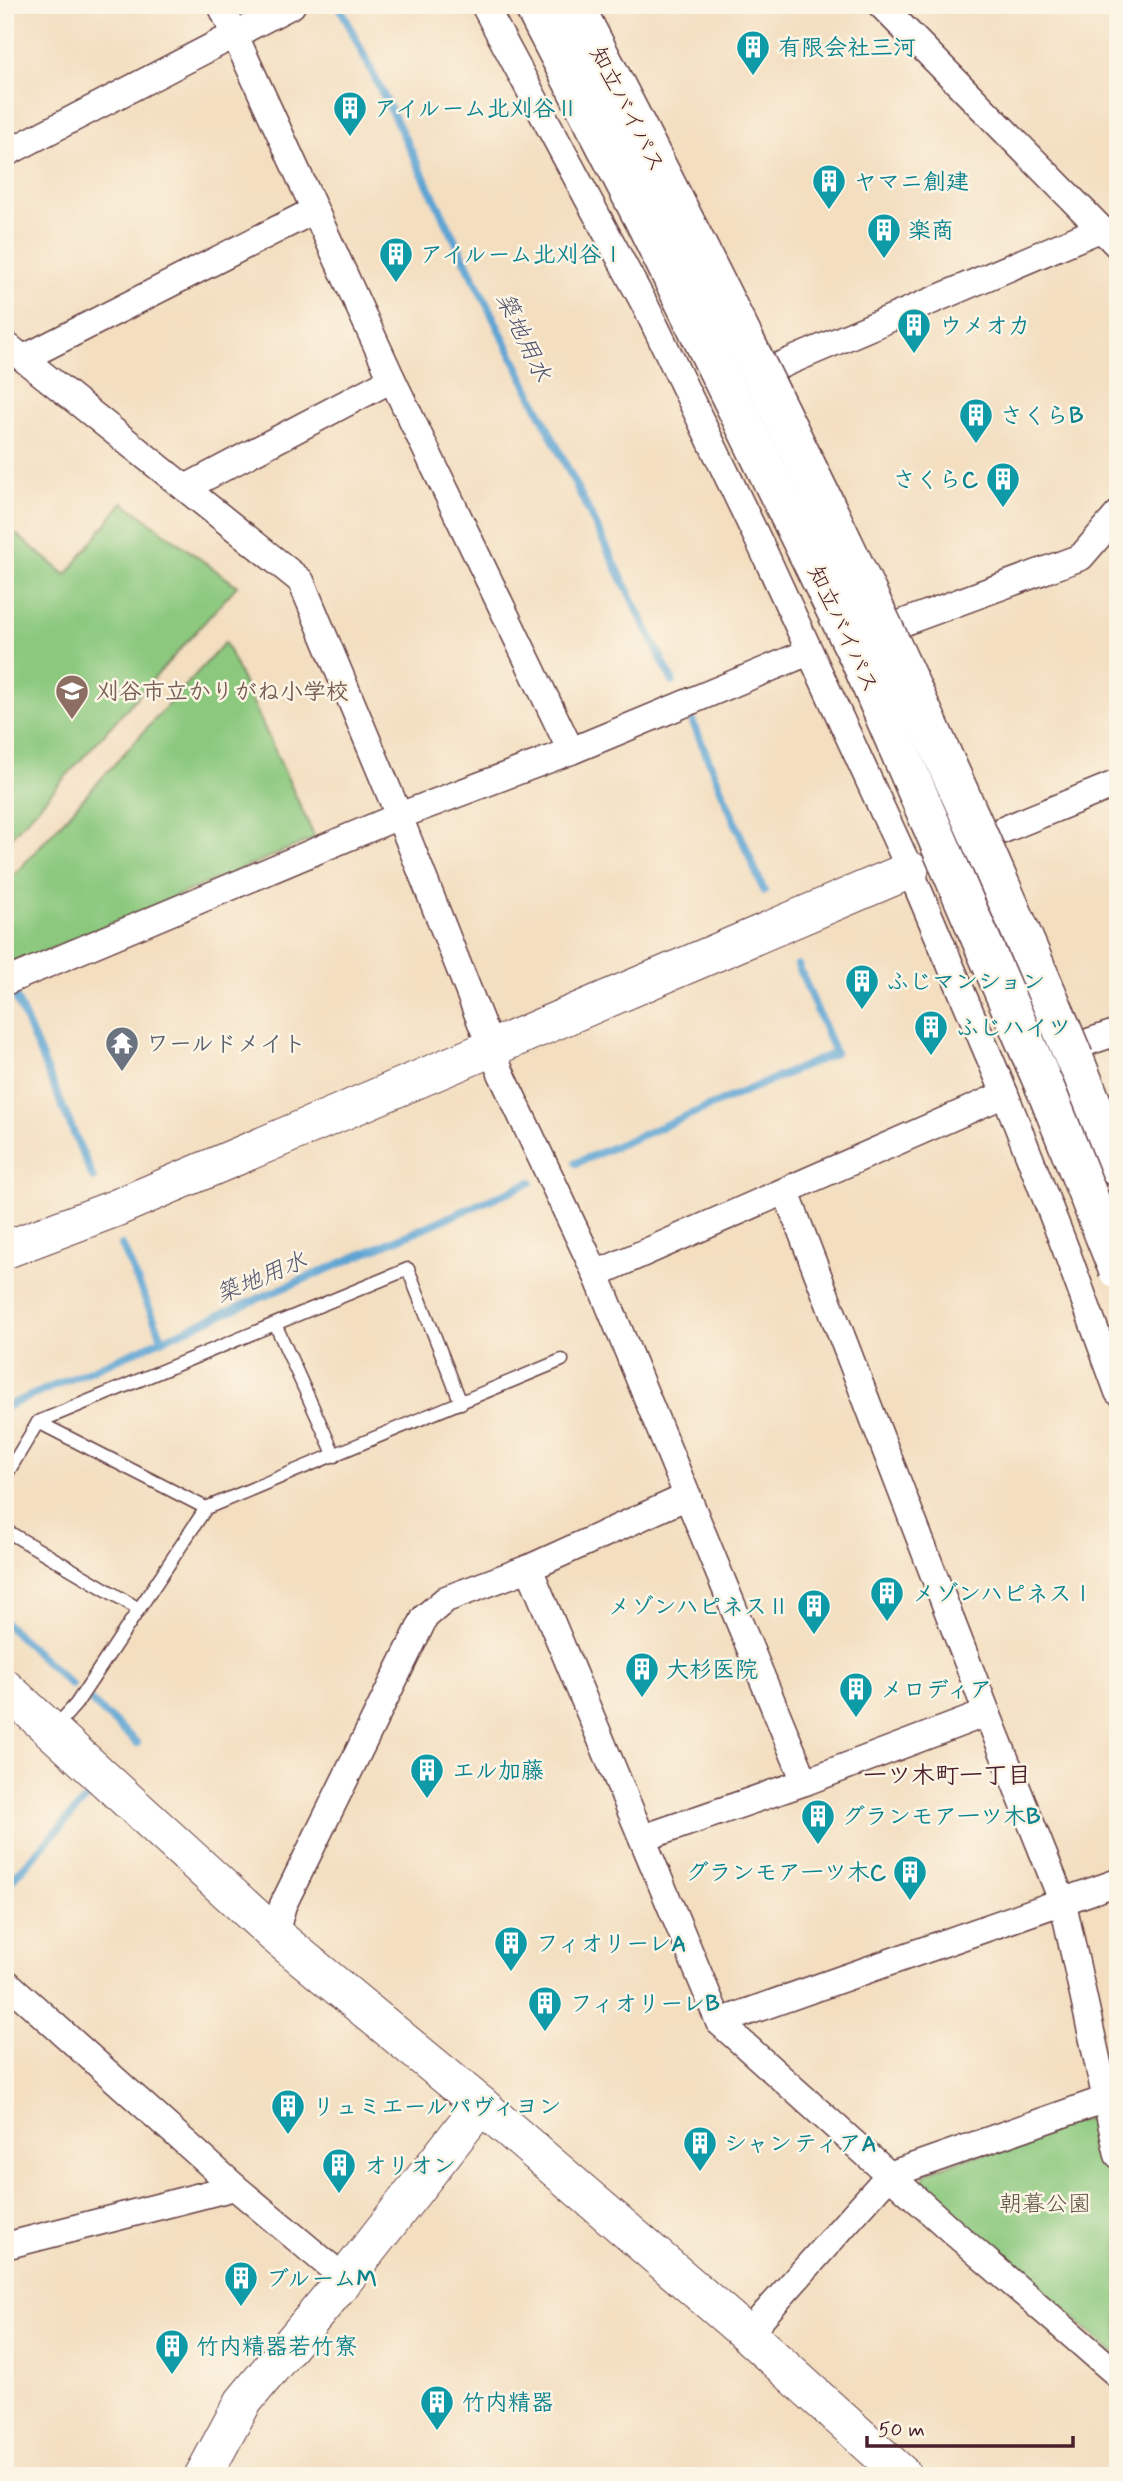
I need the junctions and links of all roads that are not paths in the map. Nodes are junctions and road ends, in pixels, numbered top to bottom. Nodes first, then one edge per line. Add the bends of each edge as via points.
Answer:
1 (221, 5) edge
2 (292, 5) edge
3 (484, 5) edge
4 (533, 5) edge
5 (574, 5) edge
6 (590, 5) edge
7 (881, 5) edge
8 (235, 34) junction
9 (5, 155) edge
10 (315, 210) junction
11 (1109, 238) edge
12 (15, 351) edge
13 (774, 368) junction
14 (392, 379) junction
15 (187, 487) junction
16 (1118, 514) edge
17 (894, 626) junction
18 (809, 652) junction
19 (571, 751) junction
20 (1118, 783) edge
21 (399, 816) junction
22 (990, 835) junction
23 (910, 870) junction
24 (5, 982) edge
25 (1118, 1032) edge
26 (1085, 1043) junction
27 (491, 1048) junction
28 (1005, 1094) junction
29 (1118, 1126) edge
30 (1118, 1168) edge
31 (786, 1192) junction
32 (5, 1250) edge
33 (1118, 1270) edge
34 (596, 1274) junction
35 (276, 1326) junction
36 (562, 1360) dead end
37 (1118, 1392) edge
38 (461, 1403) junction
39 (38, 1422) junction
40 (335, 1456) junction
41 (5, 1477) edge
42 (688, 1496) junction
43 (206, 1508) junction
44 (5, 1531) edge
45 (529, 1568) junction
46 (139, 1609) junction
47 (5, 1688) edge
48 (987, 1713) junction
49 (53, 1730) junction
50 (805, 1782) junction
51 (643, 1838) junction
52 (1118, 1882) edge
53 (1063, 1903) junction
54 (275, 1935) junction
55 (5, 1981) edge
56 (719, 2022) junction
57 (1106, 2099) junction
58 (481, 2105) junction
59 (1118, 2155) edge
60 (889, 2175) junction
61 (235, 2187) junction
62 (5, 2246) edge
63 (345, 2279) junction
64 (747, 2334) junction
65 (1118, 2375) edge
66 (203, 2476) edge
67 (904, 2476) edge

1 - 8 street
2 - 8 street
3 - 18 street via 646,307
4 - 33 highway, 知立バイパス, bridge via 860,660 1046,1090
5 - 30 highway, 知立バイパス, bridge via 878,612 1008,899
6 - 13 street
7 - 11 street
8 - 9 street
8 - 10 street
10 - 12 street
10 - 14 street
11 - 13 street
12 - 15 street
13 - 17 street
14 - 15 street
14 - 19 street
15 - 21 street via 301,580
16 - 17 street via 1081,557
17 - 22 street
18 - 19 street
18 - 23 street
19 - 21 street
20 - 22 street
21 - 24 street
21 - 27 street
22 - 23 street
22 - 26 street
23 - 27 street
23 - 28 street
25 - 26 street
26 - 29 street
27 - 32 street via 116,1208
27 - 34 street
28 - 31 street
28 - 37 street
31 - 34 street
31 - 48 street
34 - 42 street
35 - 38 lane via 408,1269
35 - 39 lane
35 - 40 lane
36 - 38 lane
38 - 40 lane
39 - 41 lane
39 - 43 lane
40 - 43 lane
42 - 45 street
42 - 50 street
43 - 46 lane
44 - 46 lane
45 - 51 street
45 - 54 street via 446,1599 425,1617 283,1905
46 - 49 lane via 76,1704
47 - 49 street
48 - 50 street
48 - 53 street
49 - 54 street
50 - 51 street
51 - 56 street
52 - 53 street
53 - 56 street
53 - 57 street
54 - 58 street
55 - 61 street
56 - 60 street
57 - 59 street
57 - 60 street
58 - 63 street
58 - 64 street
60 - 64 street
60 - 65 street
61 - 62 street
61 - 63 street
63 - 66 street via 243,2402
64 - 67 street

